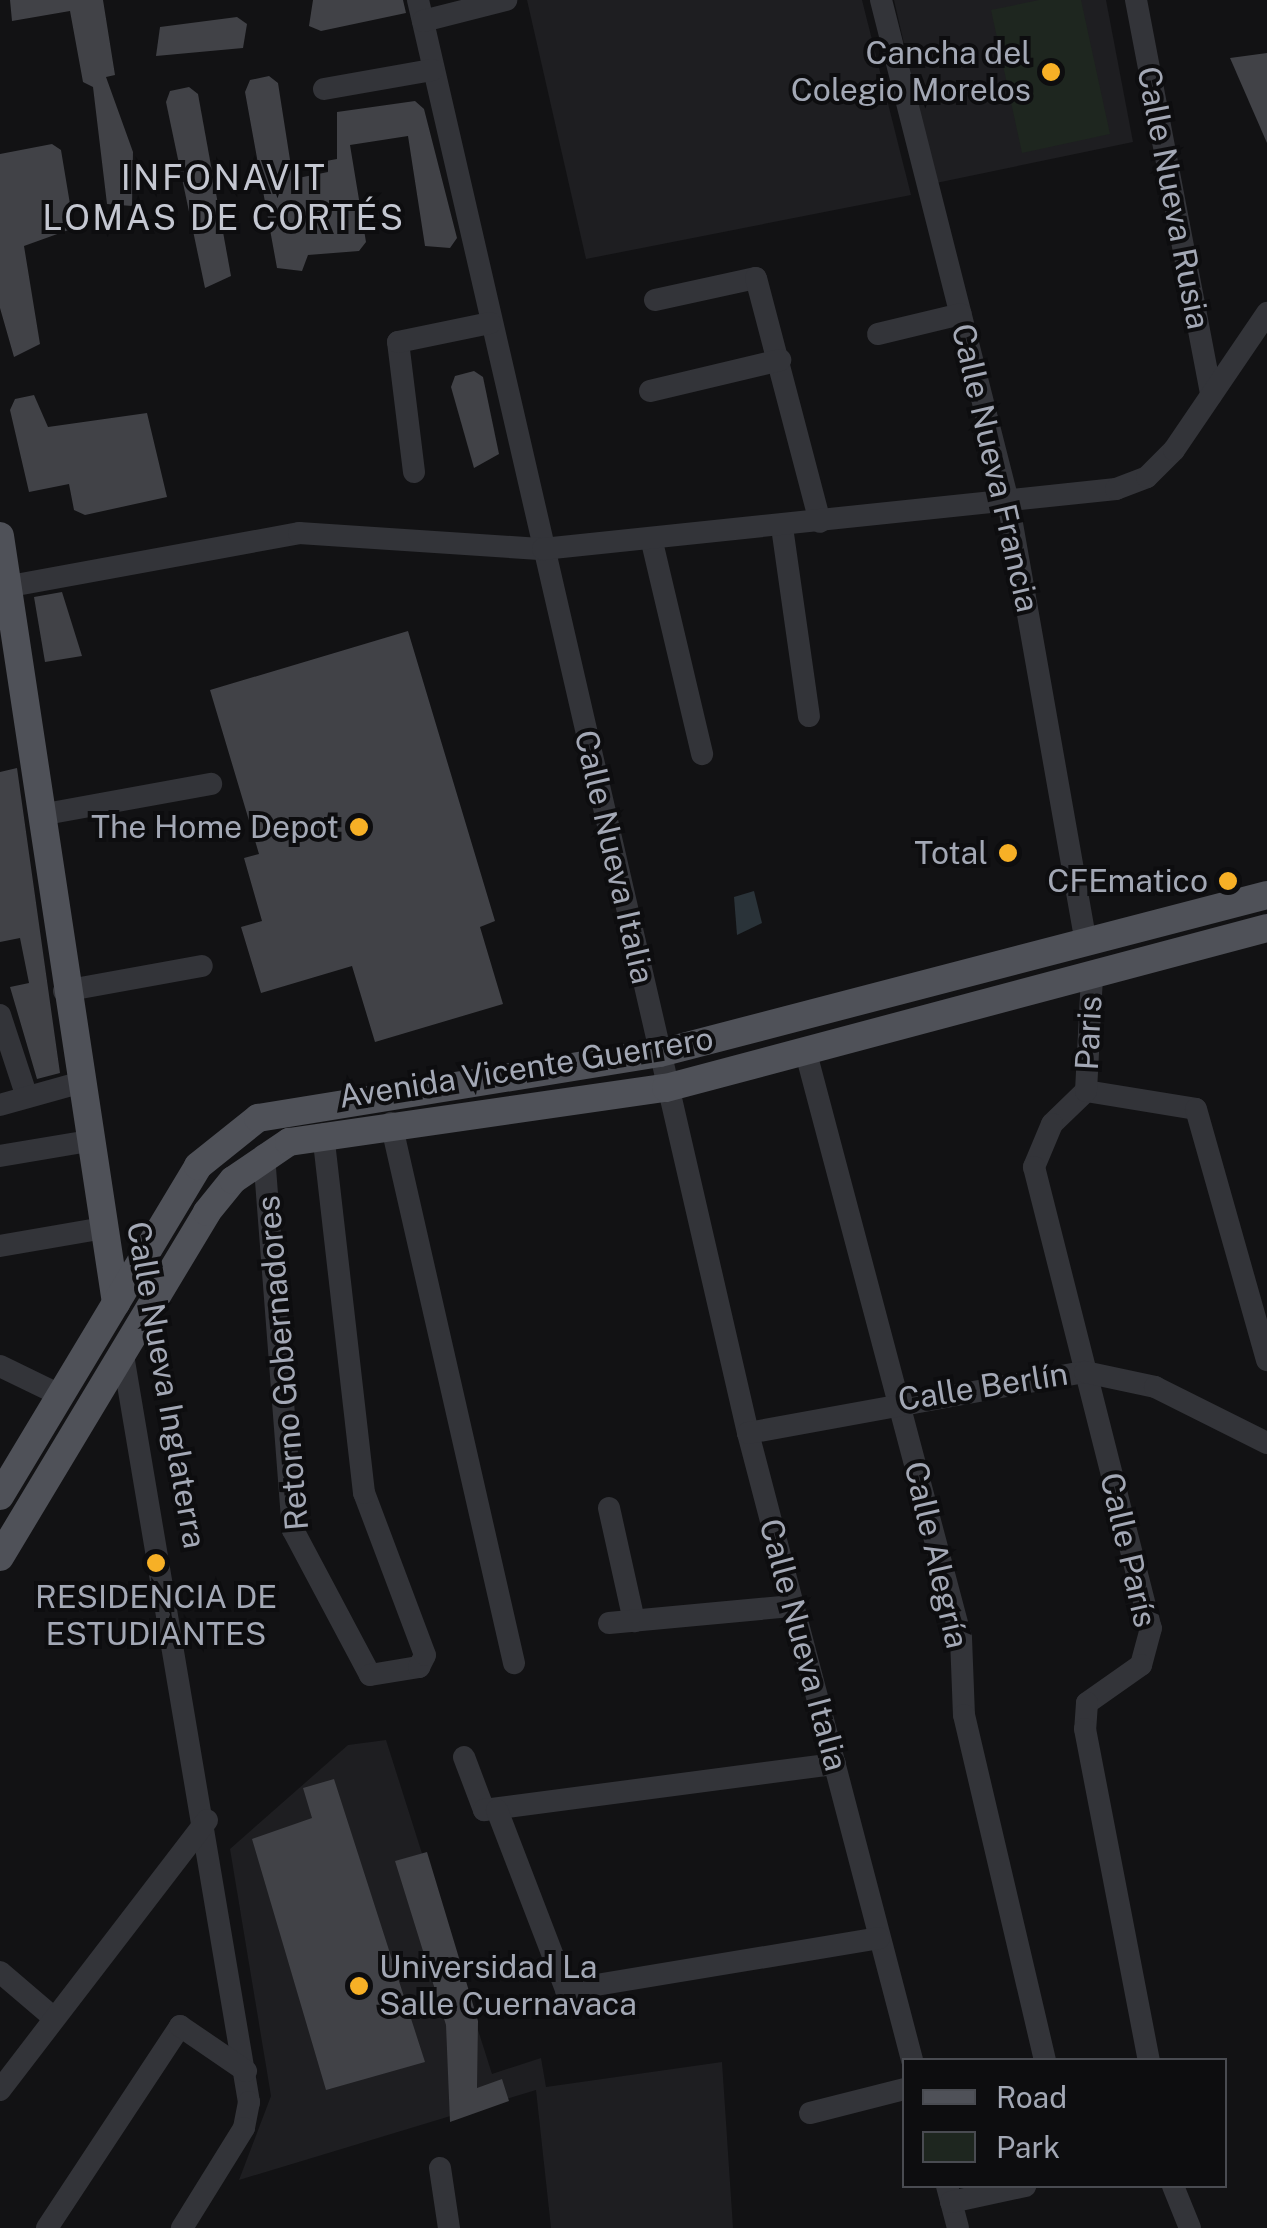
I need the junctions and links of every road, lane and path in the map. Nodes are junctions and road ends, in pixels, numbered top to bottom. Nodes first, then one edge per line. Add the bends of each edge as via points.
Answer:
1 (506, 0) edge
2 (881, 0) edge
3 (1136, 0) edge
4 (421, 11) edge
5 (432, 70) junction
6 (324, 89) dead end
7 (655, 300) dead end
8 (1267, 313) edge
9 (962, 314) junction
10 (490, 323) junction
11 (878, 334) dead end
12 (780, 360) junction
13 (650, 391) dead end
14 (1211, 395) junction
15 (414, 472) dead end
16 (1008, 501) junction
17 (820, 522) junction
18 (782, 527) junction
19 (0, 536) edge
20 (652, 542) junction
21 (543, 549) junction
22 (4, 586) edge
23 (810, 716) dead end
24 (702, 754) dead end
25 (211, 784) dead end
26 (40, 816) junction
27 (1267, 895) edge
28 (1267, 928) edge
29 (1086, 942) junction
30 (202, 966) dead end
31 (1092, 976) junction
32 (64, 991) junction
33 (0, 1015) edge
34 (660, 1053) junction
35 (806, 1053) junction
36 (79, 1083) junction
37 (666, 1088) junction
38 (1086, 1091) junction
39 (27, 1097) junction
40 (0, 1105) edge
41 (391, 1123) junction
42 (322, 1134) junction
43 (89, 1141) junction
44 (264, 1155) junction
45 (0, 1156) edge
46 (104, 1228) junction
47 (0, 1246) edge
48 (115, 1298) junction
49 (122, 1348) junction
50 (1267, 1360) edge
51 (0, 1366) edge
52 (1085, 1372) junction
53 (62, 1396) junction
54 (898, 1400) junction
55 (748, 1432) junction
56 (1267, 1442) edge
57 (3, 1485) edge
58 (609, 1508) dead end
59 (0, 1558) edge
60 (792, 1606) junction
61 (610, 1622) dead end
62 (634, 1622) junction
63 (514, 1663) dead end
64 (464, 1758) dead end
65 (835, 1764) junction
66 (497, 1810) junction
67 (208, 1820) junction
68 (879, 1938) junction
69 (0, 1972) edge
70 (54, 2018) junction
71 (911, 2058) edge
72 (1045, 2058) edge
73 (1149, 2058) edge
74 (246, 2071) junction
75 (0, 2090) edge
76 (902, 2090) edge
77 (810, 2113) dead end
78 (440, 2168) dead end
79 (1006, 2188) edge
80 (1174, 2188) edge
81 (949, 2194) edge
82 (198, 2204) junction
83 (46, 2228) edge
84 (182, 2228) edge
85 (205, 2228) edge
86 (449, 2228) edge
87 (958, 2228) edge
88 (1190, 2228) edge

1 - 4 street
2 - 9 street, Calle Nueva Francia
3 - 14 street, Calle Nueva Rusia
4 - 5 street, Calle Nueva Italia
5 - 6 street
5 - 10 street, Calle Nueva Italia
7 - 12 street via 756,278
8 - 14 street
9 - 11 street
9 - 16 street, Calle Nueva Francia
10 - 15 street via 398,342
10 - 21 street, Calle Nueva Italia
12 - 13 street
12 - 17 street
14 - 16 street via 1148,476
16 - 17 street
16 - 29 street, Calle Nueva Francia
17 - 18 street
18 - 20 street
18 - 23 street
19 - 22 main road, Calle Nueva Inglaterra
20 - 21 street
20 - 24 street
21 - 22 street via 299,533
21 - 34 street, Calle Nueva Italia
22 - 26 main road, Calle Nueva Inglaterra
25 - 26 street
26 - 32 main road, Calle Nueva Inglaterra
27 - 29 main road, Avenida Vicente Guerrero
28 - 31 main road, Avenida Vicente Guerrero
29 - 34 main road, Avenida Vicente Guerrero
30 - 32 street
31 - 35 main road, Avenida Vicente Guerrero
31 - 38 street, Paris
32 - 36 main road, Calle Nueva Inglaterra
33 - 39 street
34 - 37 street, Calle Nueva Italia
34 - 48 main road, Avenida Vicente Guerrero via 258,1118 198,1166
35 - 37 main road, Avenida Vicente Guerrero
35 - 54 street, Calle Alegría
36 - 39 street
36 - 43 main road, Calle Nueva Inglaterra
37 - 41 main road, Avenida Vicente Guerrero
37 - 55 street, Calle Nueva Italia
38 - 50 street via 1196,1109
38 - 52 street, Calle París via 1052,1124 1034,1167
39 - 40 street
41 - 42 main road, Avenida Vicente Guerrero
41 - 63 street
42 - 44 main road, Avenida Vicente Guerrero
42 - 44 street, Retorno Gobernadores via 364,1492 425,1655 419,1667 370,1675 293,1530
43 - 45 street
43 - 46 main road, Calle Nueva Inglaterra
44 - 49 main road, Avenida Vicente Guerrero via 207,1212
46 - 47 street
46 - 48 main road, Calle Nueva Inglaterra
48 - 49 main road, Calle Nueva Inglaterra
48 - 53 main road, Avenida Vicente Guerrero
49 - 59 main road, Avenida Vicente Guerrero
49 - 67 street, Calle Nueva Inglaterra
51 - 53 street
52 - 54 street, Calle Berlín
52 - 56 street, Calle Berlín via 1155,1386
52 - 73 street, Calle París via 1151,1628 1141,1666 1088,1703 1085,1729
53 - 57 main road, Avenida Vicente Guerrero
54 - 55 street, Calle Berlín
54 - 72 street, Calle Alegría via 962,1638 964,1715
55 - 60 street, Calle Nueva Italia
58 - 62 street
60 - 62 street
60 - 65 street, Calle Nueva Italia
61 - 62 street
64 - 66 street via 476,1800
65 - 66 street
65 - 68 street, Calle Nueva Italia
66 - 68 street via 566,1990
67 - 70 street
67 - 74 street, Calle Nueva Inglaterra
68 - 71 street, Calle Nueva Italia
69 - 70 street
70 - 75 street
74 - 82 street, Calle Nueva Inglaterra via 244,2128
74 - 83 street via 180,2026
76 - 77 street
78 - 86 street
79 - 81 street
80 - 88 street
81 - 87 street
82 - 84 street, Calle Nueva Inglaterra
82 - 85 street

